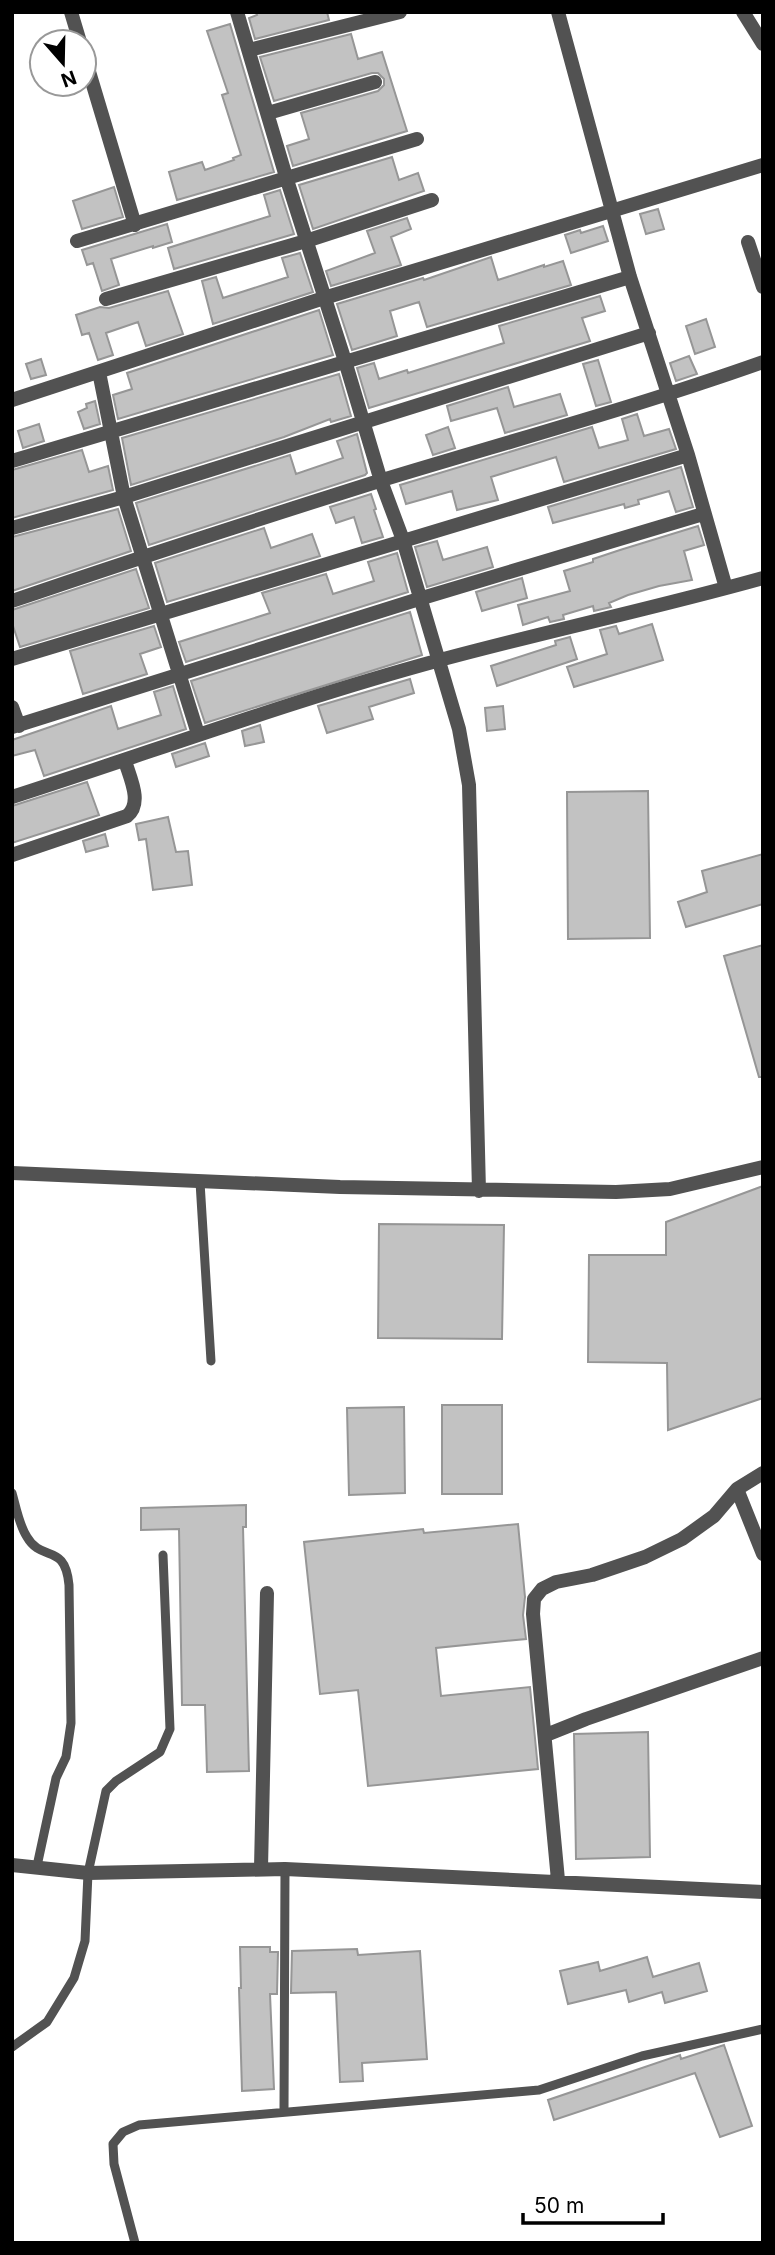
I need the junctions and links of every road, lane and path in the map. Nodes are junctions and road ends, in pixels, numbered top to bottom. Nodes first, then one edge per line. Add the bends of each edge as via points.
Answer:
1 (237, 12) edge
2 (400, 12) edge
3 (558, 12) edge
4 (743, 12) edge
5 (763, 44) edge
6 (248, 50) junction
7 (375, 82) dead end
8 (97, 98) edge
9 (268, 113) junction
10 (417, 139) dead end
11 (763, 165) edge
12 (286, 180) junction
13 (432, 200) dead end
14 (612, 211) junction
15 (135, 225) junction
16 (306, 241) junction
17 (77, 242) dead end
18 (748, 242) dead end
19 (630, 277) junction
20 (763, 287) edge
21 (324, 298) junction
22 (106, 299) dead end
23 (649, 333) junction
24 (345, 361) junction
25 (763, 362) edge
26 (99, 372) junction
27 (669, 395) junction
28 (12, 400) edge
29 (363, 422) junction
30 (111, 432) junction
31 (688, 455) junction
32 (12, 461) edge
33 (381, 481) junction
34 (124, 497) junction
35 (704, 514) junction
36 (12, 528) edge
37 (403, 540) junction
38 (143, 556) junction
39 (763, 578) edge
40 (726, 588) junction
41 (419, 599) junction
42 (12, 601) edge
43 (160, 615) junction
44 (12, 659) edge
45 (439, 660) junction
46 (179, 676) junction
47 (12, 707) edge
48 (16, 727) edge
49 (198, 734) junction
50 (125, 761) junction
51 (12, 797) edge
52 (12, 855) edge
53 (763, 1167) edge
54 (12, 1173) edge
55 (200, 1182) junction
56 (479, 1191) junction
57 (211, 1361) dead end
58 (763, 1473) edge
59 (737, 1489) junction
60 (12, 1493) edge
61 (763, 1554) edge
62 (163, 1555) dead end
63 (267, 1593) dead end
64 (763, 1658) edge
65 (546, 1735) junction
66 (12, 1866) edge
67 (37, 1866) junction
68 (261, 1868) junction
69 (285, 1869) junction
70 (88, 1873) junction
71 (558, 1880) junction
72 (763, 1892) edge
73 (763, 2029) edge
74 (12, 2047) edge
75 (284, 2111) junction
76 (135, 2243) edge

1 - 6 street
2 - 6 street
3 - 14 street
4 - 5 street
6 - 9 street
7 - 9 street
8 - 15 street
9 - 12 street
10 - 12 street
11 - 14 street
12 - 15 street
12 - 16 street
13 - 16 street
14 - 19 street
14 - 21 street
15 - 17 street
16 - 21 street
16 - 22 street
18 - 20 street
19 - 23 street
19 - 24 street
21 - 24 street
21 - 26 street
23 - 27 street
23 - 29 street
24 - 29 street
24 - 30 street
25 - 27 street
26 - 28 street
26 - 30 street
27 - 31 street
27 - 33 street
29 - 33 street
29 - 34 street
30 - 32 street
30 - 34 street
31 - 35 street
31 - 37 street
33 - 37 street
33 - 38 street
34 - 36 street
34 - 38 street
35 - 40 street
35 - 41 street
37 - 41 street
37 - 43 street
38 - 42 street
38 - 43 street
39 - 40 street
40 - 45 street
41 - 45 street
41 - 46 street
43 - 44 street
43 - 46 street
45 - 49 street
45 - 56 street via 469,785
46 - 48 street
46 - 49 street
47 - 48 street
49 - 50 street
50 - 51 street
50 - 52 street via 135,799 132,812
53 - 56 street via 670,1189
54 - 55 street
55 - 56 street
55 - 57 lane
58 - 59 street
59 - 61 street
59 - 65 street via 714,1516 682,1539 645,1557 556,1582 534,1599
60 - 67 lane via 27,1539 64,1562 69,1585 69,1741
62 - 70 lane via 170,1729 160,1752 106,1791
63 - 68 street
64 - 65 street
65 - 71 street
66 - 67 street
67 - 70 street
68 - 69 street
68 - 70 street
69 - 71 street
69 - 75 lane
70 - 74 lane via 85,1941 74,1978 47,2022
71 - 72 street
73 - 75 lane via 642,2056 539,2090
75 - 76 lane via 139,2125 123,2132 113,2144 114,2164

